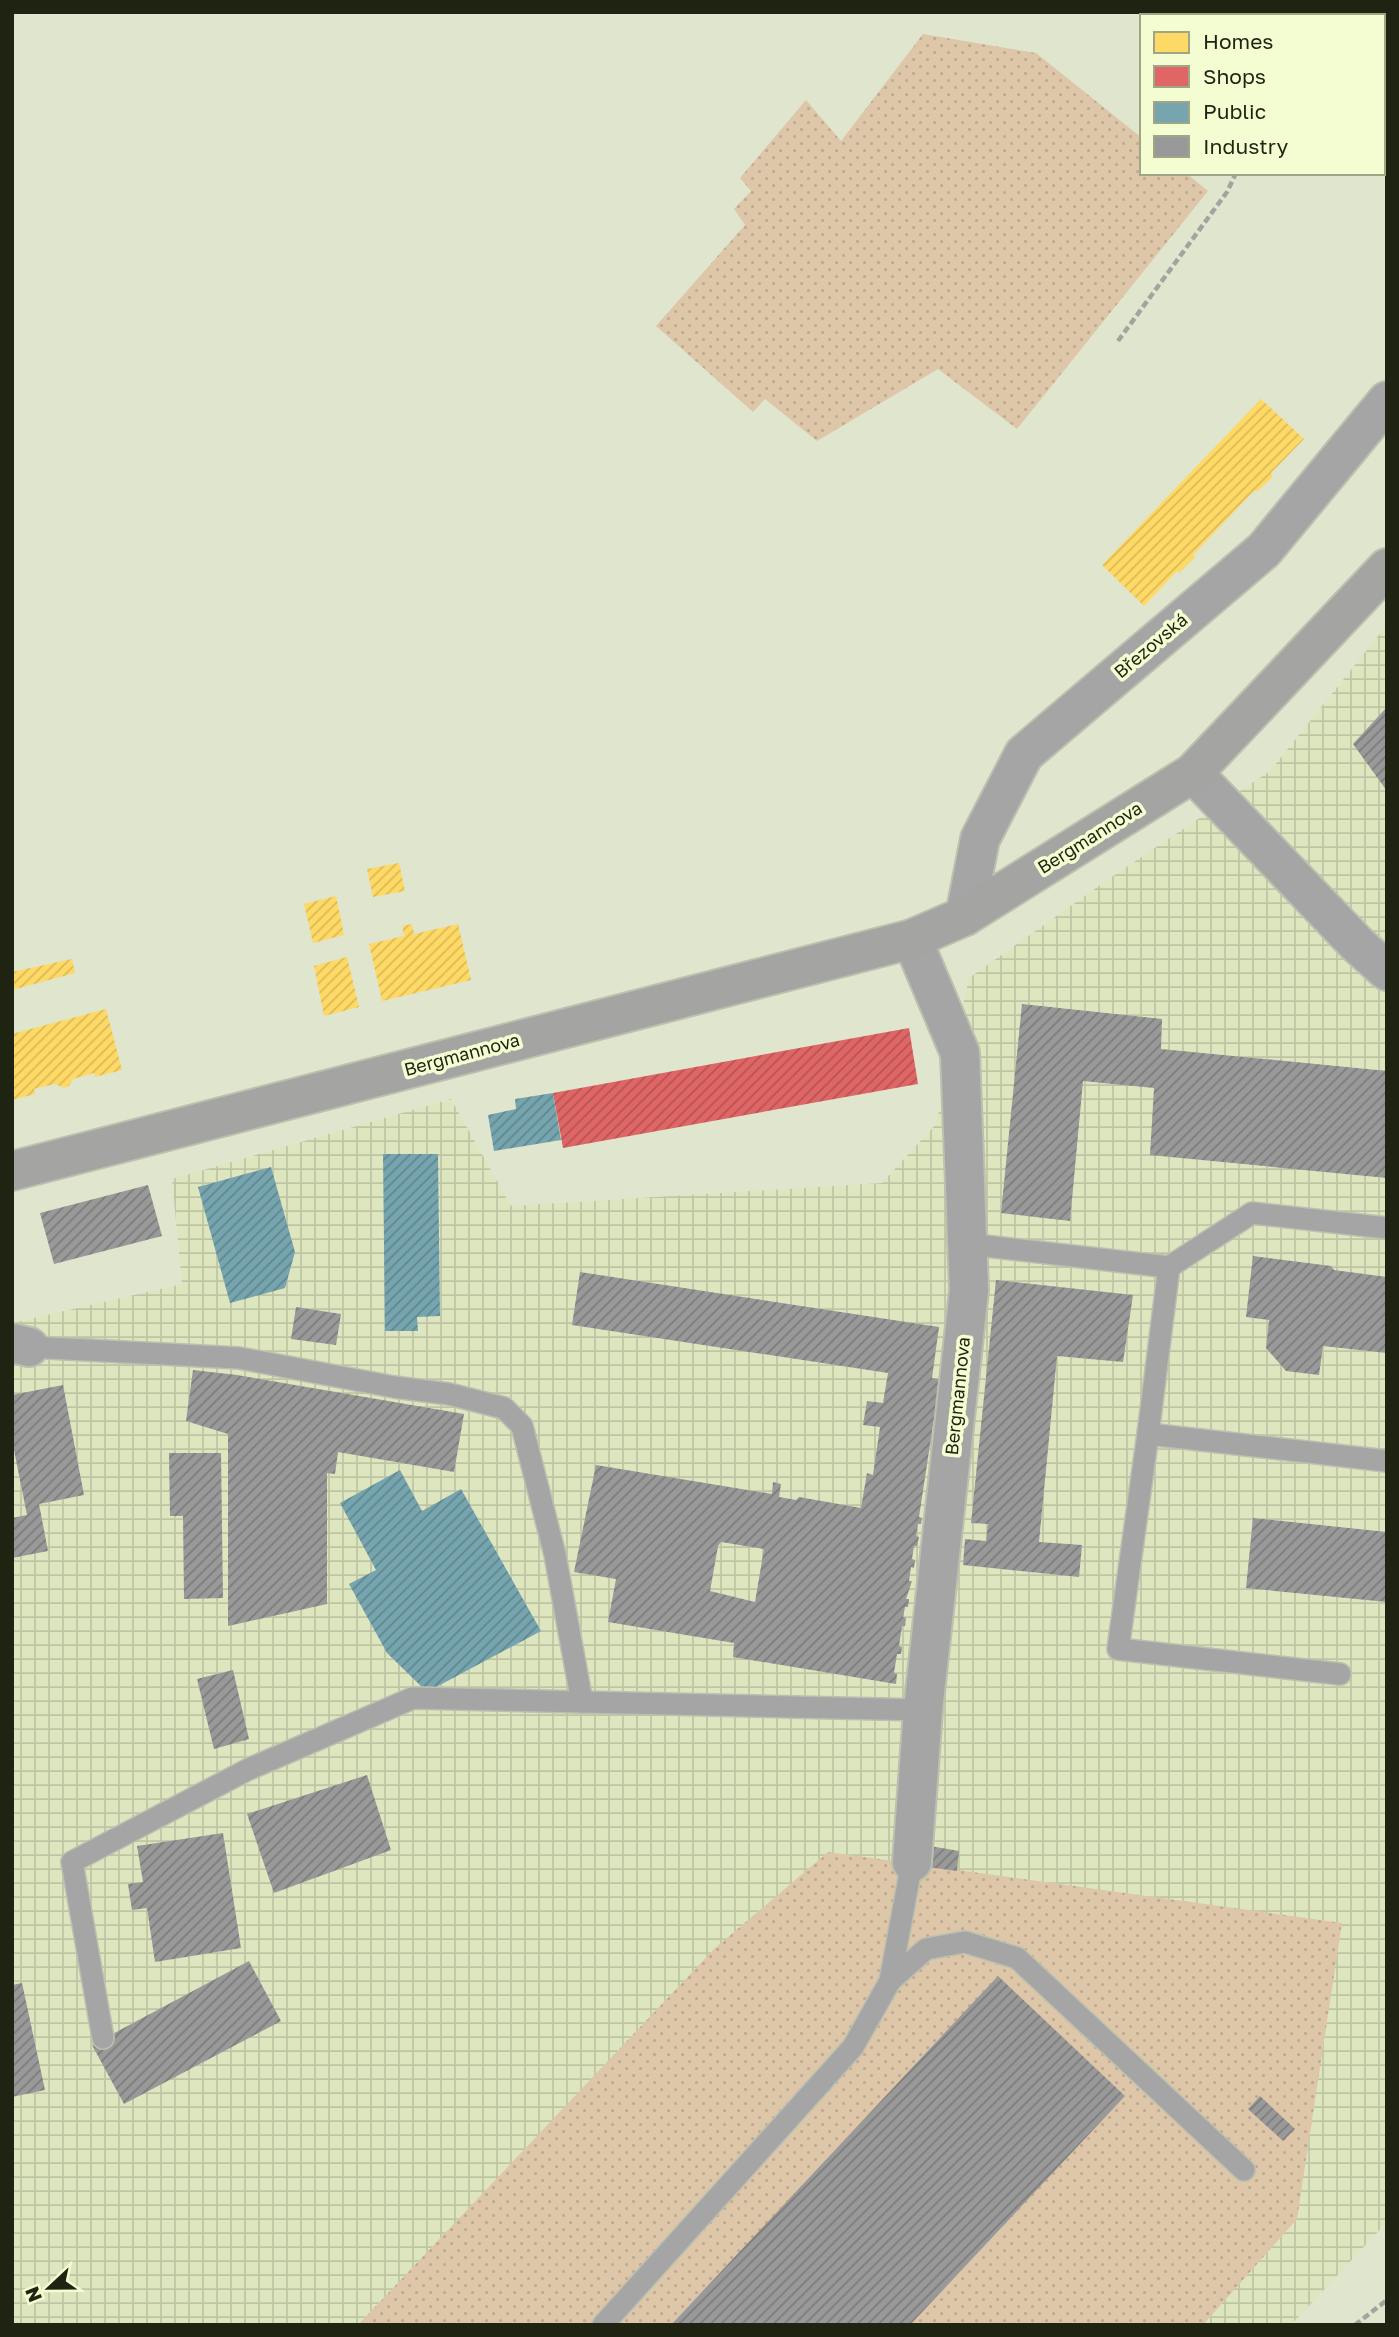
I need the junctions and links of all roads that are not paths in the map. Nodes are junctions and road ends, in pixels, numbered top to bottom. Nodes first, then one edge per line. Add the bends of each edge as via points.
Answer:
1 (1387, 401) edge
2 (1387, 568) edge
3 (1193, 773) junction
4 (965, 916) junction
5 (912, 939) junction
6 (1387, 971) edge
7 (12, 1171) edge
8 (1387, 1228) edge
9 (968, 1244) junction
10 (1169, 1267) junction
11 (21, 1345) edge
12 (1148, 1434) junction
13 (1387, 1461) edge
14 (1340, 1674) dead end
15 (582, 1702) junction
16 (923, 1710) junction
17 (912, 1862) joint
18 (890, 1981) junction
19 (103, 2038) dead end
20 (1244, 2170) dead end
21 (603, 2325) edge

1 - 4 street, Březovská via 1264,550 1024,754 980,839
2 - 3 street, Bergmannova
3 - 4 street, Bergmannova
3 - 6 street
4 - 5 street, Bergmannova
5 - 7 street, Bergmannova
5 - 9 street, Bergmannova via 960,1053
8 - 10 lane via 1252,1213
9 - 10 lane
9 - 16 street, Bergmannova via 969,1290
10 - 12 lane
11 - 15 lane via 239,1359 449,1394 504,1408 522,1426 555,1555
12 - 13 lane
12 - 14 lane via 1118,1649
15 - 16 lane
15 - 19 lane via 414,1698 249,1769 72,1862
16 - 17 street, Bergmannova
17 - 18 lane
18 - 20 lane via 926,1948 965,1942 1017,1958
18 - 21 lane via 853,2047

